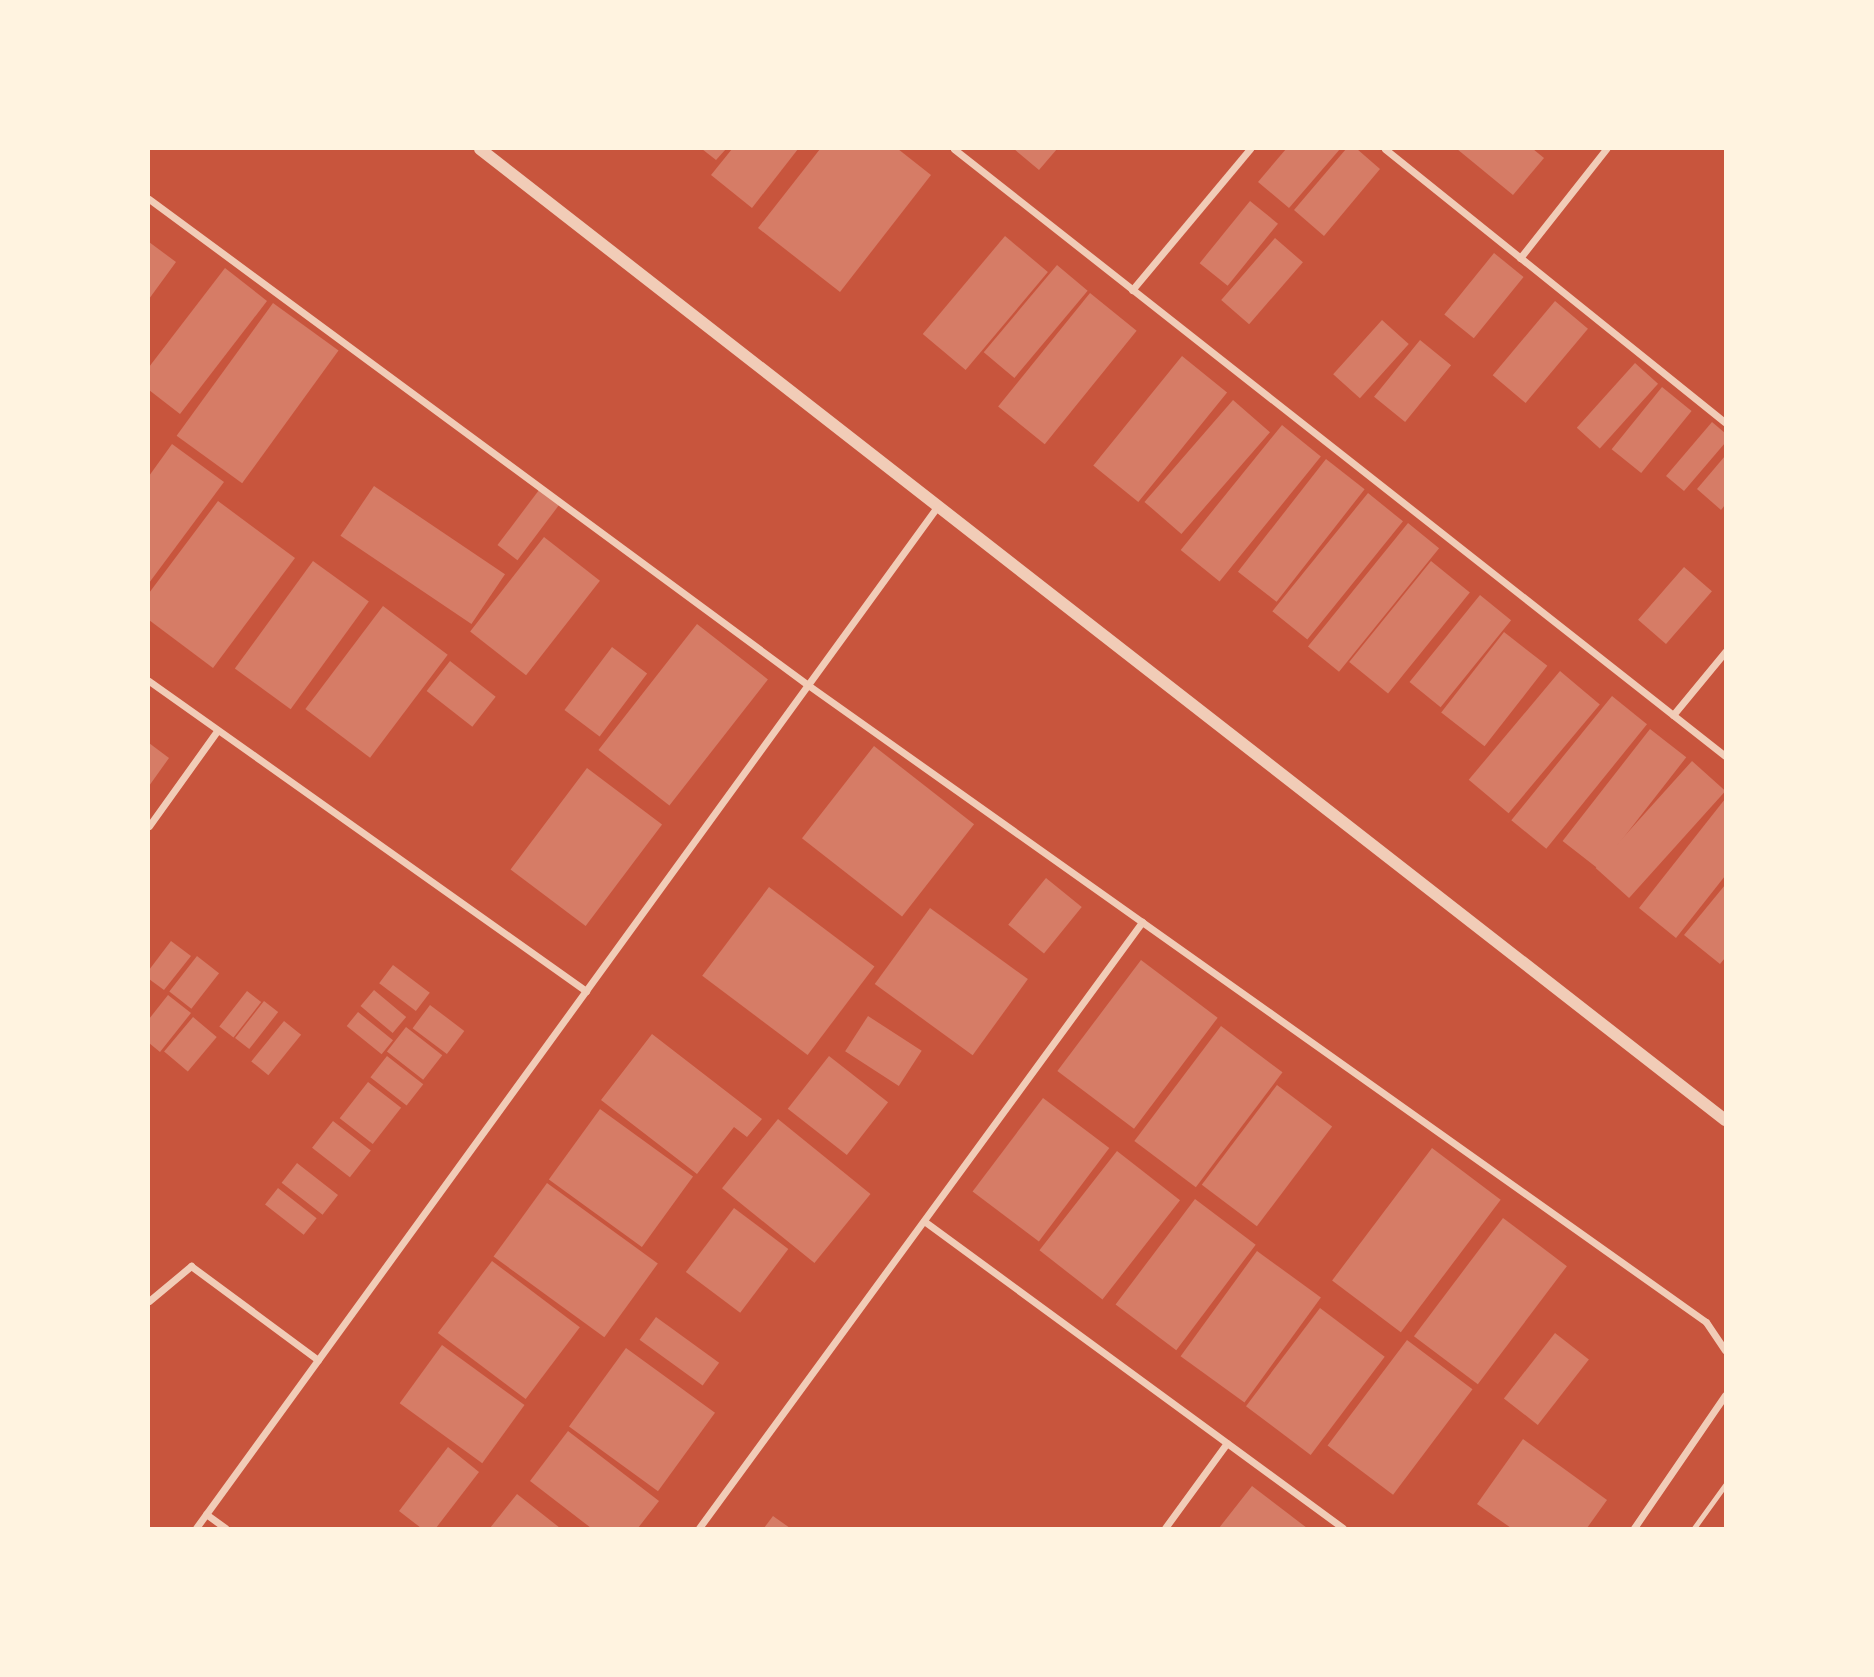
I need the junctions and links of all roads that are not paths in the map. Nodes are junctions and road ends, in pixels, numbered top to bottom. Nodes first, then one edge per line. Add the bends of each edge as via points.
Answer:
1 (480, 149) edge
2 (954, 149) edge
3 (1250, 149) edge
4 (1385, 149) edge
5 (1606, 149) edge
6 (149, 199) edge
7 (1520, 258) junction
8 (1132, 290) junction
9 (1725, 422) edge
10 (937, 507) junction
11 (1725, 652) edge
12 (149, 681) edge
13 (808, 685) junction
14 (1673, 715) junction
15 (217, 731) junction
16 (1725, 756) edge
17 (149, 826) edge
18 (1142, 922) junction
19 (586, 991) junction
20 (1725, 1120) edge
21 (924, 1221) junction
22 (149, 1301) edge
23 (1725, 1350) edge
24 (318, 1360) junction
25 (1725, 1395) edge
26 (1227, 1443) junction
27 (1725, 1485) edge
28 (206, 1514) junction
29 (196, 1528) edge
30 (225, 1528) edge
31 (699, 1528) edge
32 (1165, 1528) edge
33 (1343, 1528) edge
34 (1634, 1528) edge
35 (1694, 1528) edge

1 - 10 street
2 - 8 street
3 - 8 street
4 - 7 street
5 - 7 street
6 - 13 street
7 - 9 street
8 - 14 street
10 - 13 street
10 - 20 street
11 - 14 street
12 - 15 street
13 - 18 street
13 - 19 street
14 - 16 street
15 - 17 street
15 - 19 street
18 - 21 street
18 - 23 street via 1706,1322
19 - 24 street
21 - 26 street
21 - 31 street
22 - 24 street via 191,1266
24 - 28 street
25 - 34 street
26 - 32 street
26 - 33 street
27 - 35 lane
28 - 29 street
28 - 30 street

